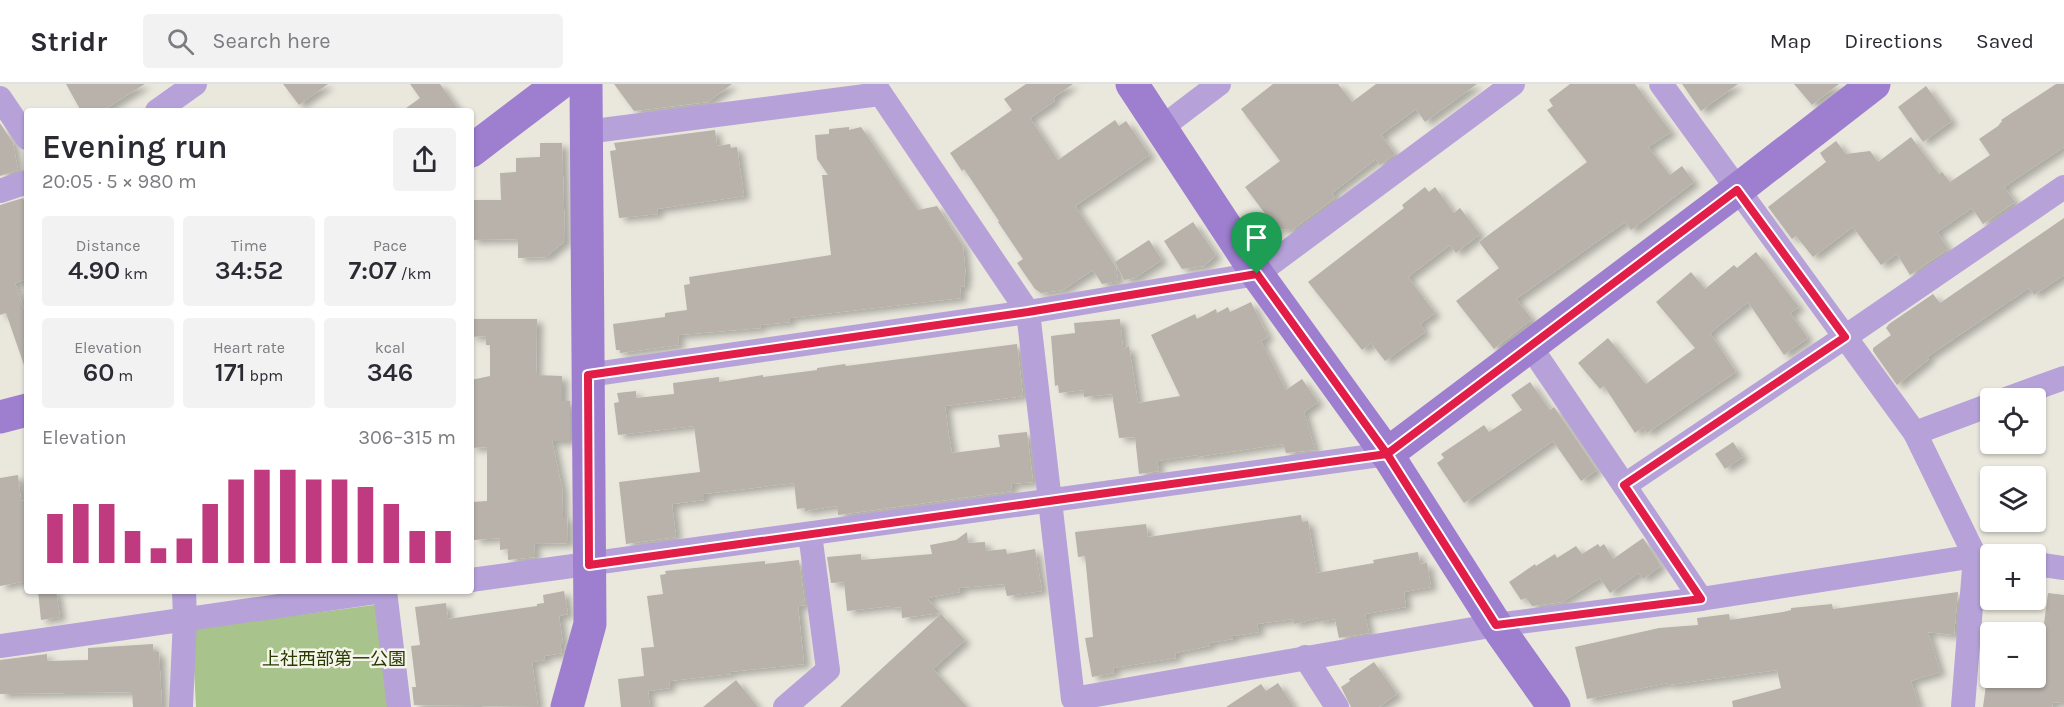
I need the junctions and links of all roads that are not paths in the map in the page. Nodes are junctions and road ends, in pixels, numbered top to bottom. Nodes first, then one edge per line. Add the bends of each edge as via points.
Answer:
1 (195, 84) edge
2 (559, 84) edge
3 (586, 84) edge
4 (1132, 84) edge
5 (1219, 84) edge
6 (1513, 84) edge
7 (1662, 84) edge
8 (1874, 84) edge
9 (877, 89) edge
10 (0, 98) edge
11 (161, 108) edge
12 (1161, 128) junction
13 (586, 132) junction
14 (24, 134) edge
15 (474, 149) edge
16 (24, 183) edge
17 (2064, 187) edge
18 (1737, 190) junction
19 (0, 191) edge
20 (1257, 274) junction
21 (1028, 312) junction
22 (1845, 337) junction
23 (1530, 346) junction
24 (588, 375) junction
25 (2064, 378) edge
26 (2036, 388) edge
27 (1980, 409) edge
28 (24, 411) edge
29 (0, 417) edge
30 (1915, 433) junction
31 (1387, 454) junction
32 (1624, 485) junction
33 (1050, 501) junction
34 (810, 534) junction
35 (1980, 552) edge
36 (1980, 557) edge
37 (589, 565) junction
38 (2046, 565) edge
39 (2064, 568) edge
40 (474, 580) edge
41 (1980, 580) edge
42 (184, 594) edge
43 (363, 594) edge
44 (384, 594) edge
45 (1701, 599) junction
46 (185, 619) junction
47 (1496, 625) junction
48 (0, 646) edge
49 (1305, 657) junction
50 (1072, 704) edge
51 (181, 707) edge
52 (399, 707) edge
53 (567, 707) edge
54 (785, 707) edge
55 (1337, 707) edge
56 (1554, 707) edge
57 (1963, 707) edge

1 - 11 street
2 - 15 street
3 - 13 street
4 - 12 street
5 - 12 street
6 - 20 street
7 - 18 street
8 - 18 street
9 - 13 street
9 - 21 street
10 - 14 street
12 - 20 street
13 - 24 street
16 - 19 street
17 - 22 street
18 - 22 street
18 - 23 street
20 - 21 street
20 - 31 street
21 - 24 street
21 - 33 street
22 - 30 street
22 - 32 street
23 - 31 street
23 - 32 street
24 - 37 street
25 - 26 street
27 - 30 street
28 - 29 street
30 - 35 street
31 - 33 street
31 - 47 street
32 - 45 street
33 - 34 street
33 - 50 street
34 - 37 street
34 - 54 street via 828,670
36 - 45 street
37 - 40 street
37 - 53 street via 590,624
38 - 39 street
41 - 57 street
42 - 46 street
43 - 46 street
44 - 52 street
45 - 47 street
46 - 48 street
46 - 51 street
47 - 49 street
47 - 56 street
49 - 50 street
49 - 55 street

